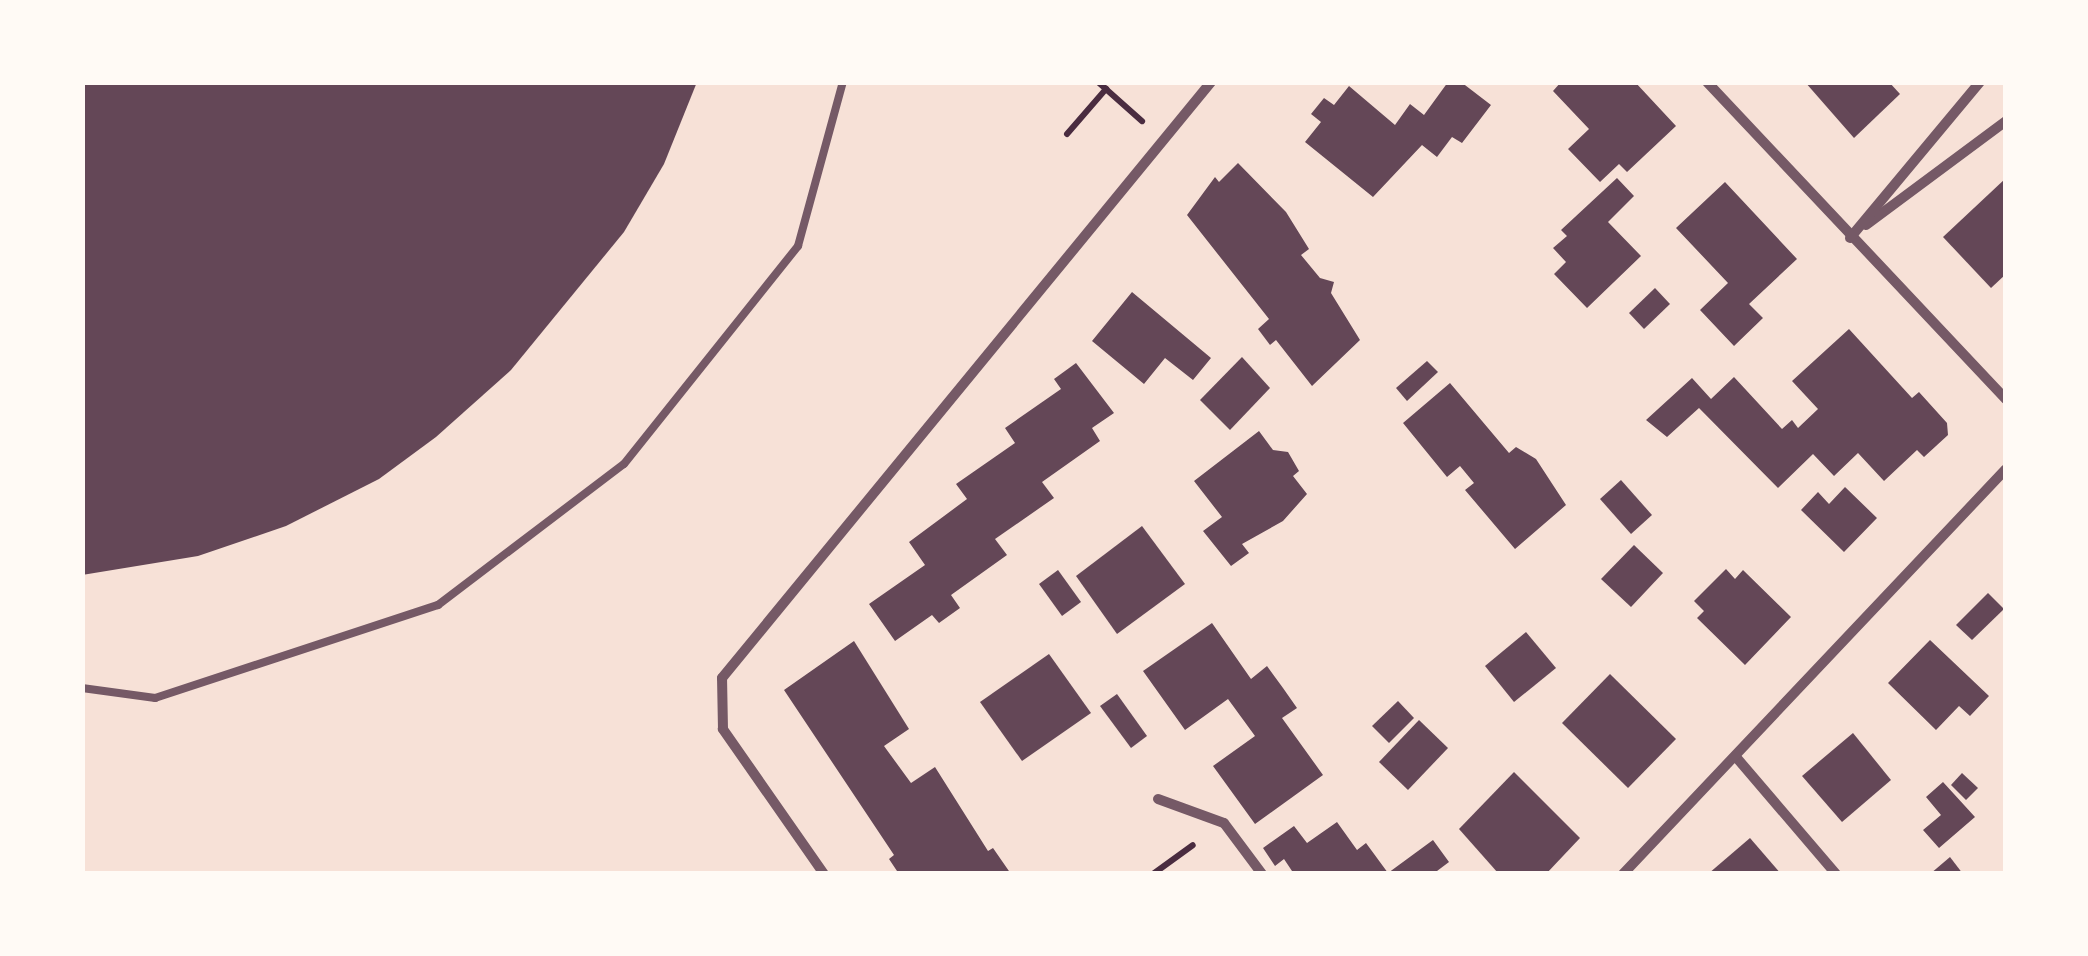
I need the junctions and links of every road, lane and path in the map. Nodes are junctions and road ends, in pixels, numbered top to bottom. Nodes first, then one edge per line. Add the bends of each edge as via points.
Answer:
1 (843, 82) edge
2 (1098, 82) edge
3 (1212, 82) edge
4 (1707, 82) edge
5 (1980, 82) edge
6 (1106, 89) junction
7 (2006, 121) edge
8 (1066, 134) dead end
9 (1164, 140) junction
10 (1850, 238) junction
11 (2006, 399) edge
12 (2006, 469) edge
13 (82, 688) edge
14 (1736, 758) junction
15 (1158, 799) dead end
16 (824, 874) edge
17 (1262, 874) edge
18 (1624, 874) edge
19 (1836, 874) edge

1 - 13 lane via 798,246 624,464 438,605 155,698
2 - 6 path
3 - 9 street
4 - 10 street
5 - 10 street
6 - 8 path
6 - 9 path
7 - 10 street
9 - 16 street via 732,664 718,694 723,728
10 - 11 street
12 - 14 street
14 - 18 street
14 - 19 street
15 - 17 street via 1224,823

